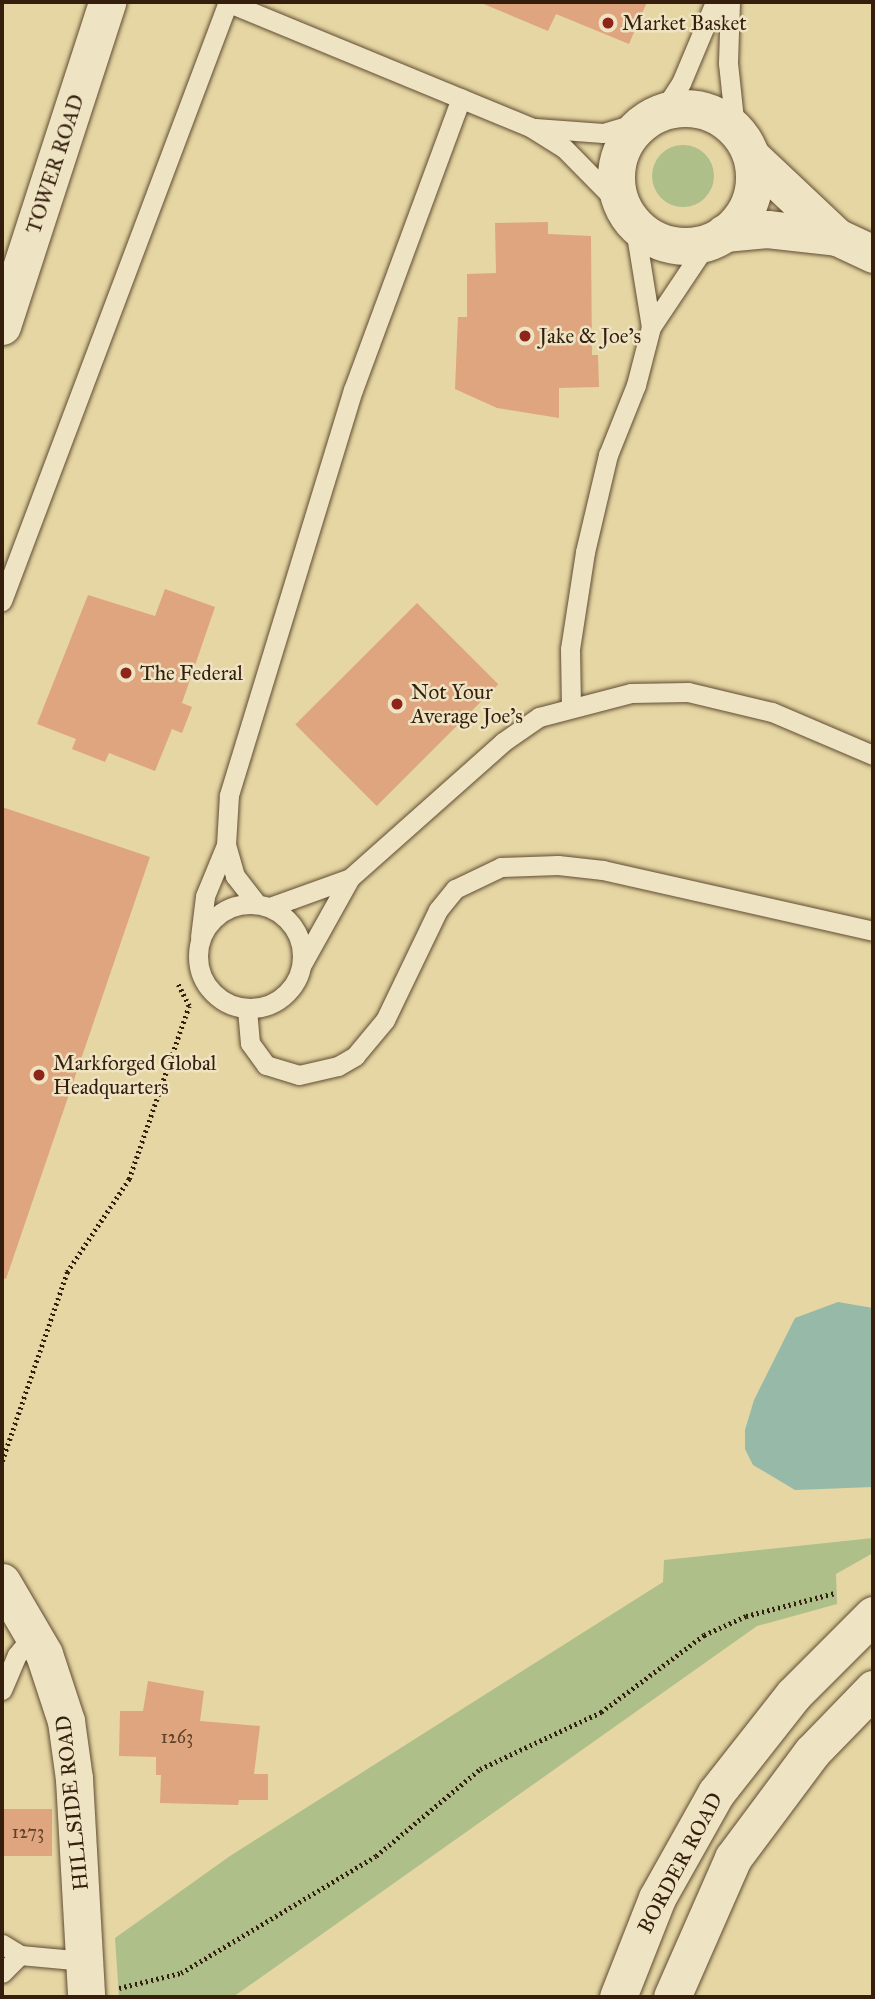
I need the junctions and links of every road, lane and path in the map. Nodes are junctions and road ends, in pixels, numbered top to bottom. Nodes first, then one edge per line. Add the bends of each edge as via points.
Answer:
1 (107, 2) edge
2 (228, 2) edge
3 (715, 2) edge
4 (730, 2) edge
5 (461, 98) junction
6 (653, 117) junction
7 (530, 127) junction
8 (744, 143) junction
9 (628, 215) junction
10 (716, 237) junction
11 (837, 237) junction
12 (873, 254) edge
13 (2, 326) edge
14 (651, 327) junction
15 (2, 601) edge
16 (570, 706) junction
17 (873, 755) edge
18 (226, 845) junction
19 (350, 878) junction
20 (263, 905) junction
21 (873, 931) edge
22 (200, 938) junction
23 (302, 964) junction
24 (178, 984) dead end
25 (247, 1009) junction
26 (2, 1461) edge
27 (2, 1582) edge
28 (835, 1593) dead end
29 (873, 1615) edge
30 (34, 1634) junction
31 (873, 1689) edge
32 (2, 1690) edge
33 (2, 1944) edge
34 (20, 1955) junction
35 (85, 1961) junction
36 (2, 1973) edge
37 (140, 1986) dead end
38 (86, 1997) edge
39 (618, 1997) edge
40 (672, 1997) edge

1 - 13 street, TOWER ROAD
2 - 5 lane
2 - 15 lane
3 - 6 lane via 681,83
4 - 8 lane via 728,63
5 - 7 lane
5 - 18 lane via 353,390 285,599 229,795
6 - 7 lane via 603,133
6 - 8 street via 697,109 718,116
6 - 9 street via 622,149 616,172
7 - 9 lane via 564,148
8 - 10 street via 754,189 746,210
8 - 11 street
9 - 10 street via 668,244
9 - 14 lane
10 - 11 street via 767,229
10 - 14 lane
11 - 12 street
14 - 16 lane via 642,367 608,456 585,552 570,649
16 - 17 lane via 659,691 717,696 772,712
16 - 19 lane via 539,716 503,742
18 - 20 lane via 235,876
18 - 22 lane via 205,896
19 - 20 lane
19 - 23 lane
20 - 22 lane via 223,910
20 - 23 lane via 282,914 299,936
21 - 25 lane via 603,870 558,865 500,867 455,889 438,910 385,1020 355,1056 338,1066 299,1075 266,1065 250,1043
22 - 25 lane via 198,963 208,988 225,1003
23 - 25 lane via 283,997
24 - 26 path via 189,1006 129,1179 67,1272
27 - 30 street, HILLSIDE ROAD
28 - 37 path via 746,1616 704,1635 601,1712 480,1769 386,1850 181,1973
29 - 39 street, BORDER ROAD via 793,1695 716,1793 657,1898
30 - 32 lane via 17,1655
30 - 35 street, HILLSIDE ROAD via 61,1699 71,1747
31 - 40 street via 812,1752 733,1858
33 - 34 lane
34 - 35 lane
34 - 36 lane
35 - 38 street, HILLSIDE ROAD

